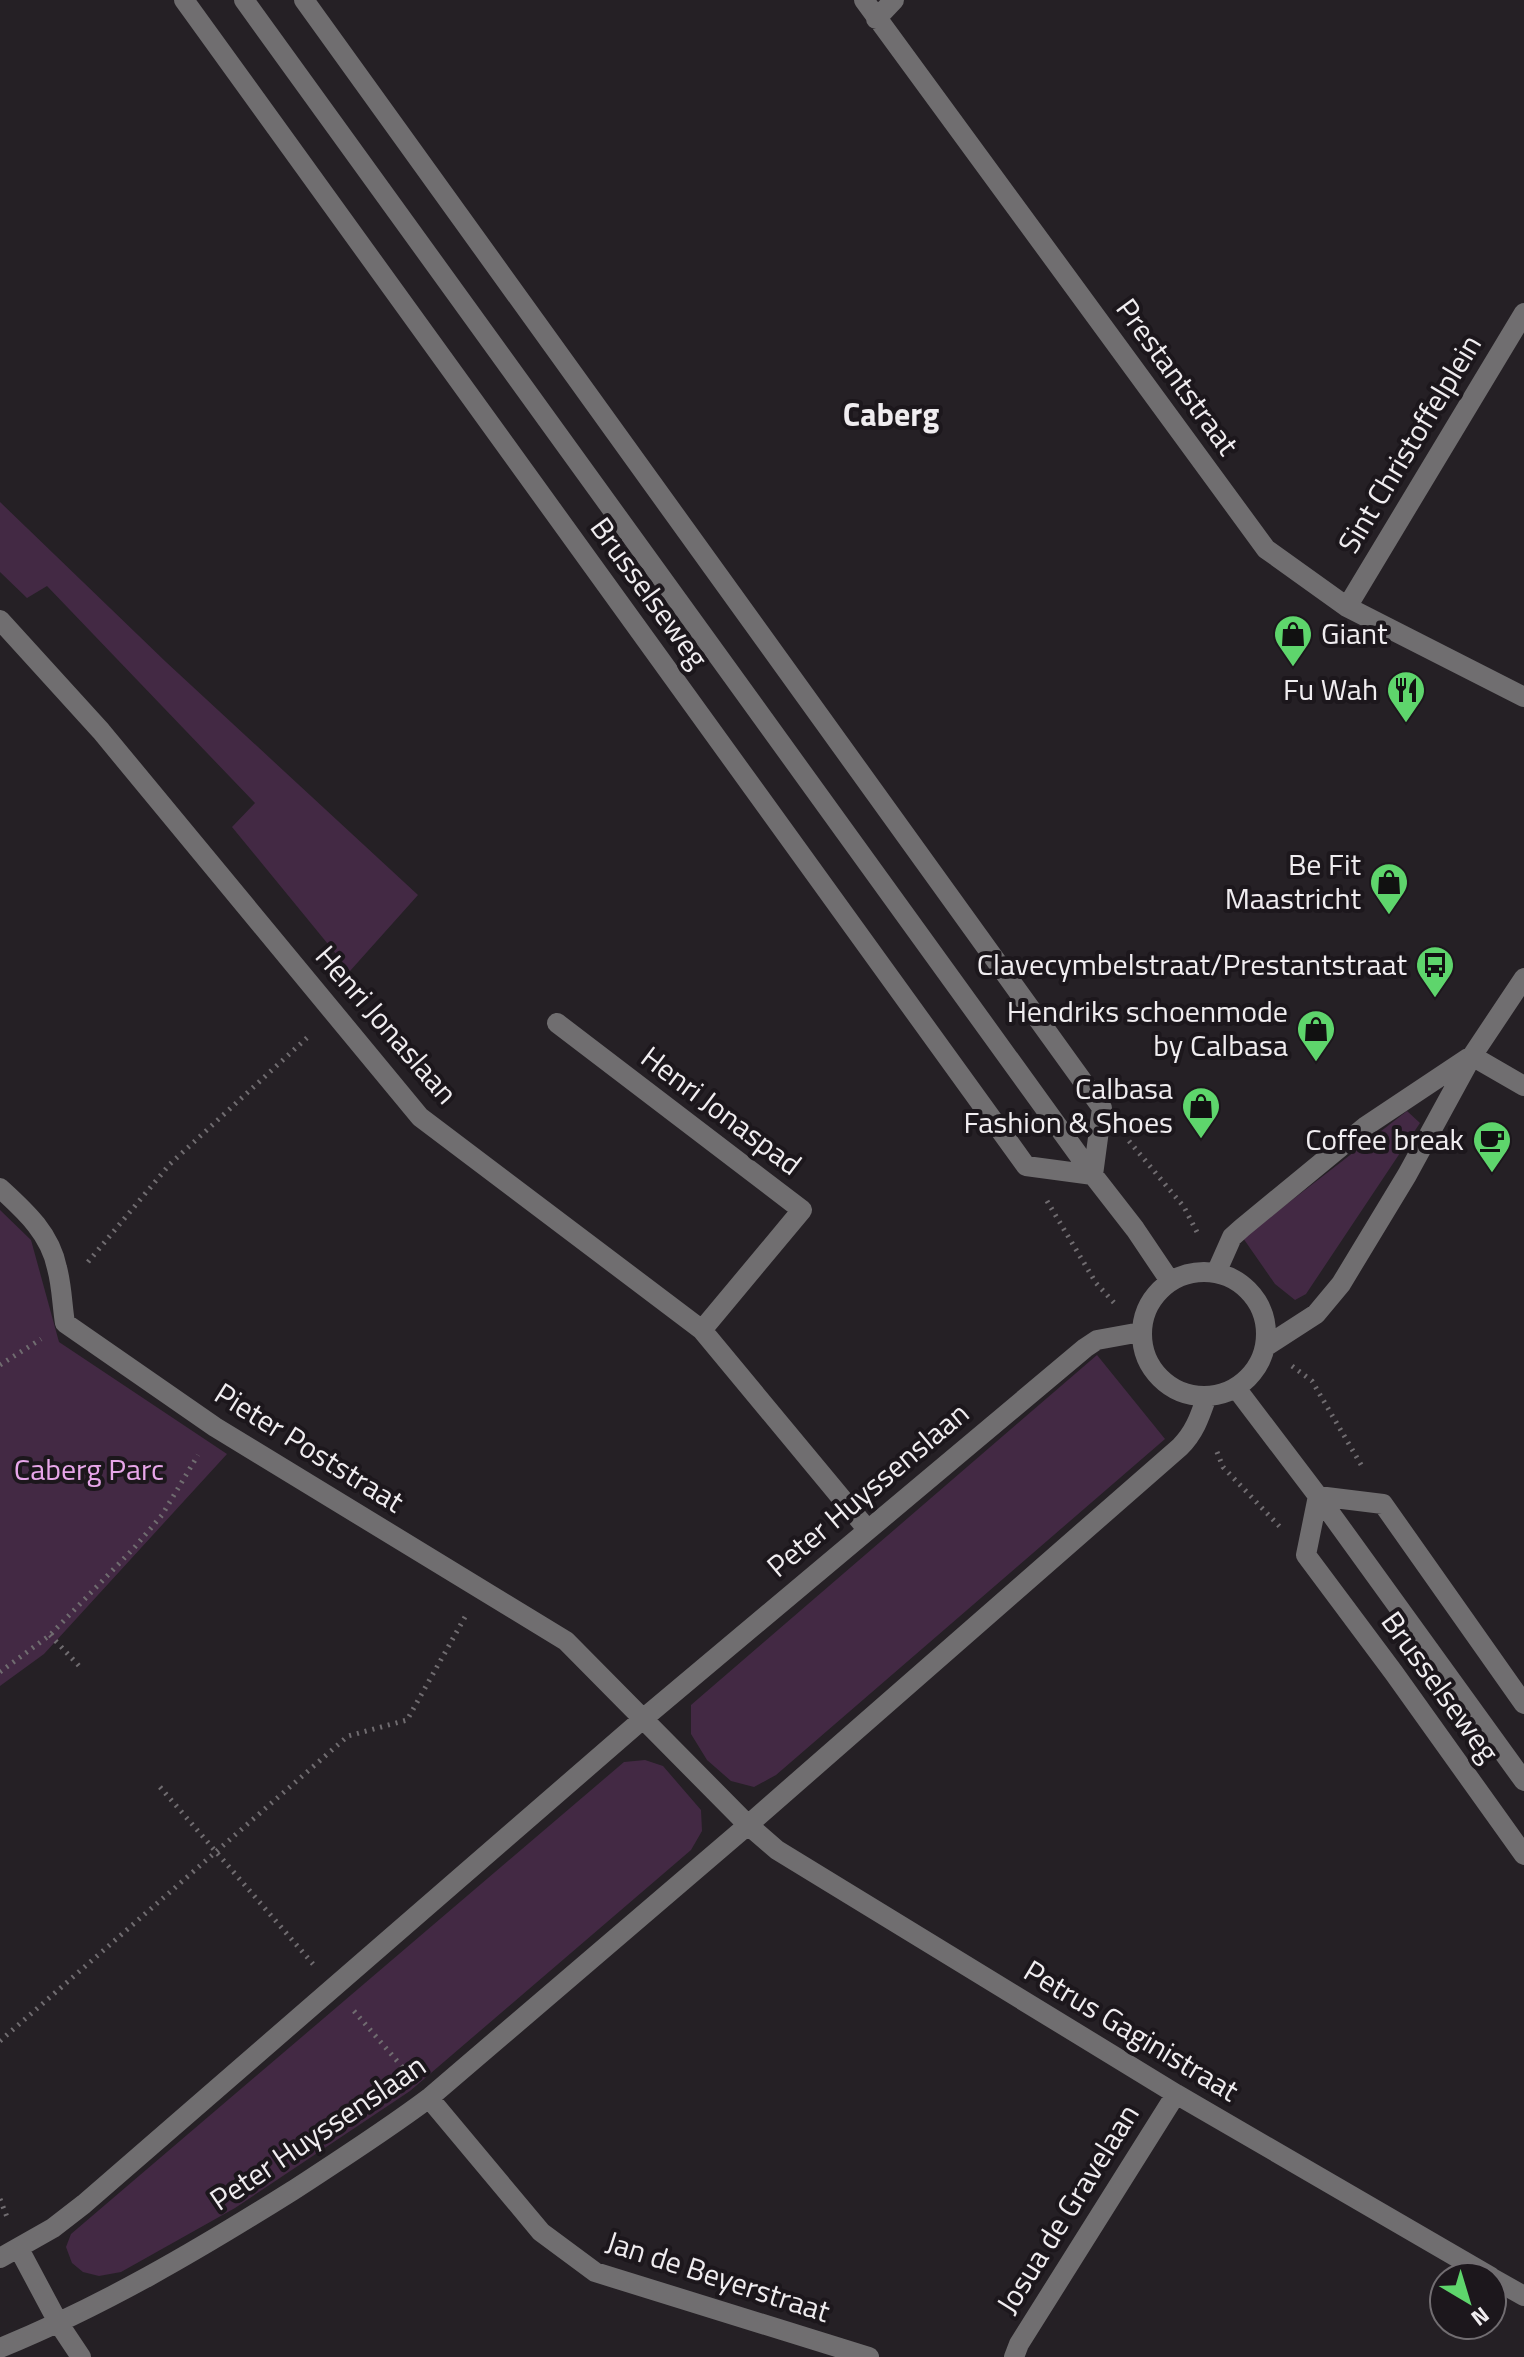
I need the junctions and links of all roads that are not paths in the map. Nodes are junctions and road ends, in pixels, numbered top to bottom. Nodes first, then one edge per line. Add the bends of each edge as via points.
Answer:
1 (184, 0) edge
2 (244, 0) edge
3 (304, 0) edge
4 (864, 0) edge
5 (894, 0) edge
6 (876, 19) junction
7 (1524, 313) edge
8 (1347, 607) junction
9 (0, 620) edge
10 (1524, 697) edge
11 (1524, 978) edge
12 (557, 1023) dead end
13 (1472, 1056) junction
14 (1524, 1086) edge
15 (1093, 1175) junction
16 (0, 1188) edge
17 (1216, 1273) junction
18 (1170, 1281) junction
19 (702, 1330) junction
20 (1141, 1332) junction
21 (1265, 1347) junction
22 (1236, 1388) junction
23 (1207, 1396) junction
24 (1318, 1496) junction
25 (867, 1529) junction
26 (1524, 1704) edge
27 (644, 1718) junction
28 (1524, 1781) edge
29 (748, 1825) junction
30 (1524, 1855) edge
31 (1176, 2094) junction
32 (429, 2098) junction
33 (9, 2253) edge
34 (1464, 2261) edge
35 (59, 2324) junction
36 (0, 2348) edge
37 (81, 2357) edge
38 (869, 2357) edge
39 (1014, 2357) edge

1 - 15 street, Brusselseweg via 1026,1166
2 - 15 street, Brusselseweg
3 - 15 street via 1102,1108
4 - 6 street, Prestantstraat
5 - 6 street
6 - 8 street, Prestantstraat via 1266,549
7 - 8 street, Sint Christoffelplein
8 - 10 street, Prestantstraat
9 - 19 street, Henri Jonaslaan via 101,731 420,1117
11 - 13 street
12 - 19 street, Henri Jonaspad via 802,1210
13 - 14 street
13 - 17 street via 1366,1126 1242,1228 1232,1237
13 - 21 street via 1341,1284 1316,1314
15 - 18 street, Brusselseweg
16 - 27 street, Pieter Poststraat via 45,1237 57,1264 65,1323 215,1427 566,1641
17 - 18 street via 1201,1271
17 - 21 street via 1235,1279 1261,1308
18 - 20 street via 1149,1303
19 - 25 street, Henri Jonaslaan
20 - 23 street via 1143,1349 1160,1379 1190,1395
20 - 25 street, Peter Huyssenslaan via 1097,1340 1085,1348
21 - 22 street via 1255,1370
22 - 23 street
22 - 24 street, Brusselseweg
23 - 29 street, Peter Huyssenslaan via 1191,1436 1180,1447
24 - 26 street, Brusselseweg via 1383,1504
24 - 28 street, Brusselseweg
24 - 30 street, Brusselseweg via 1306,1555
25 - 27 street, Peter Huyssenslaan
27 - 29 street
27 - 33 street, Peter Huyssenslaan via 84,2204
29 - 31 street, Petrus Gaginistraat via 777,1850
29 - 32 street, Peter Huyssenslaan
31 - 34 street, Petrus Gaginistraat
31 - 39 street, Josua de Gravelaan
32 - 35 street, Peter Huyssenslaan via 233,2228
32 - 38 street, Jan de Beyerstraat via 541,2232 595,2272
33 - 35 street
35 - 36 street, Peter Huyssenslaan
35 - 37 street

